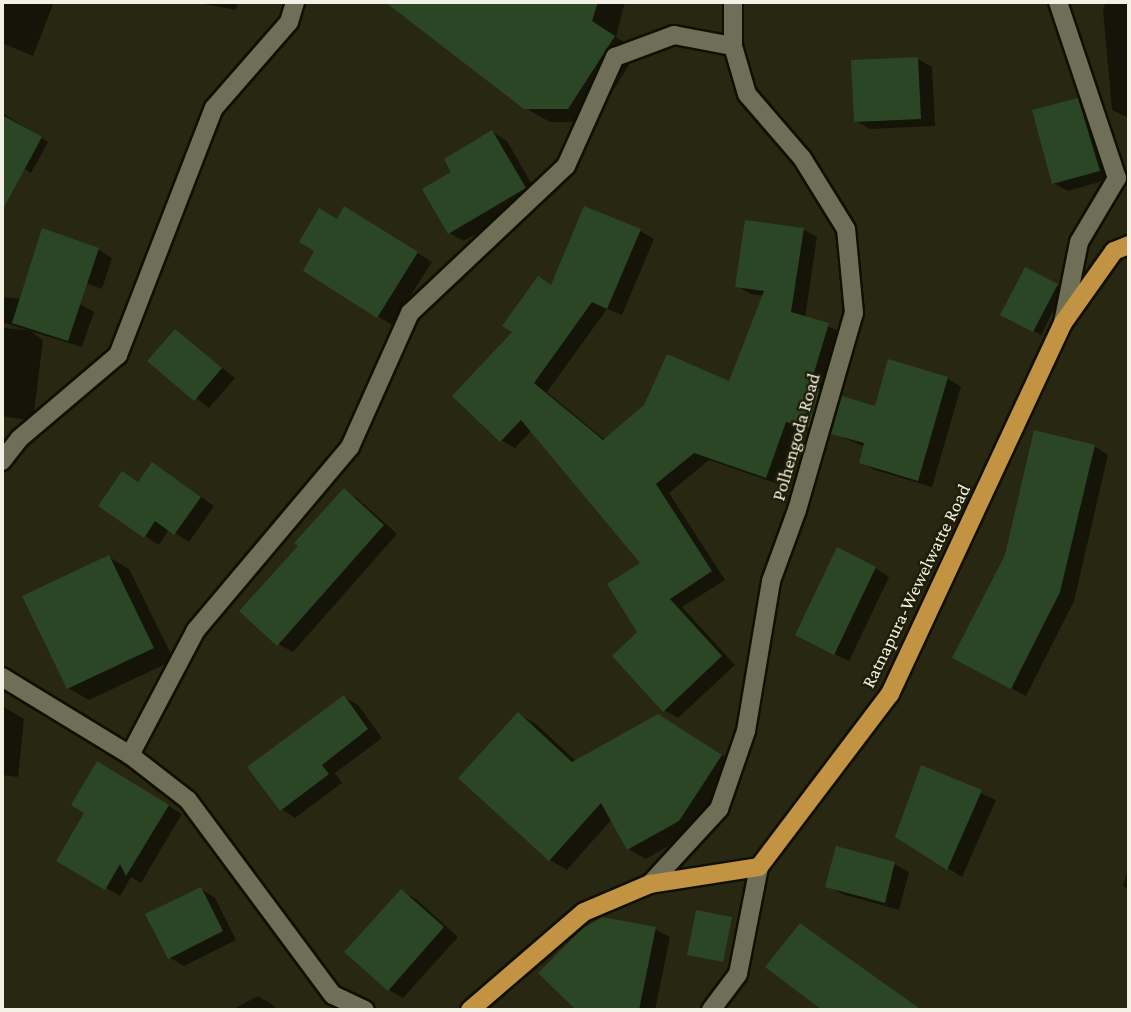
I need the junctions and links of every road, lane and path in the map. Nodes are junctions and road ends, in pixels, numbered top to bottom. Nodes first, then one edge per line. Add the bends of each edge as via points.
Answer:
1 (295, 2) edge
2 (733, 2) edge
3 (1058, 2) edge
4 (733, 46) junction
5 (1129, 245) edge
6 (1063, 323) junction
7 (2, 461) edge
8 (2, 677) edge
9 (130, 755) junction
10 (759, 867) junction
11 (650, 884) junction
12 (365, 1010) edge
13 (470, 1010) edge
14 (711, 1010) edge

1 - 7 street via 289,22 214,108 118,355 19,439
2 - 4 street, Polhengoda Road
3 - 6 street via 1117,178 1079,242
4 - 9 street via 674,34 615,57 566,166 411,313 350,447 196,630
4 - 11 street, Polhengoda Road via 747,94 802,158 846,229 854,313 797,510 771,581 746,731 719,809
5 - 6 main road, Ratnapura-Wewelwatte Road via 1114,251
6 - 10 main road, Ratnapura-Wewelwatte Road via 890,694
8 - 9 street
9 - 12 street via 188,800 333,995
10 - 11 main road
10 - 14 street via 738,974
11 - 13 main road via 584,912

